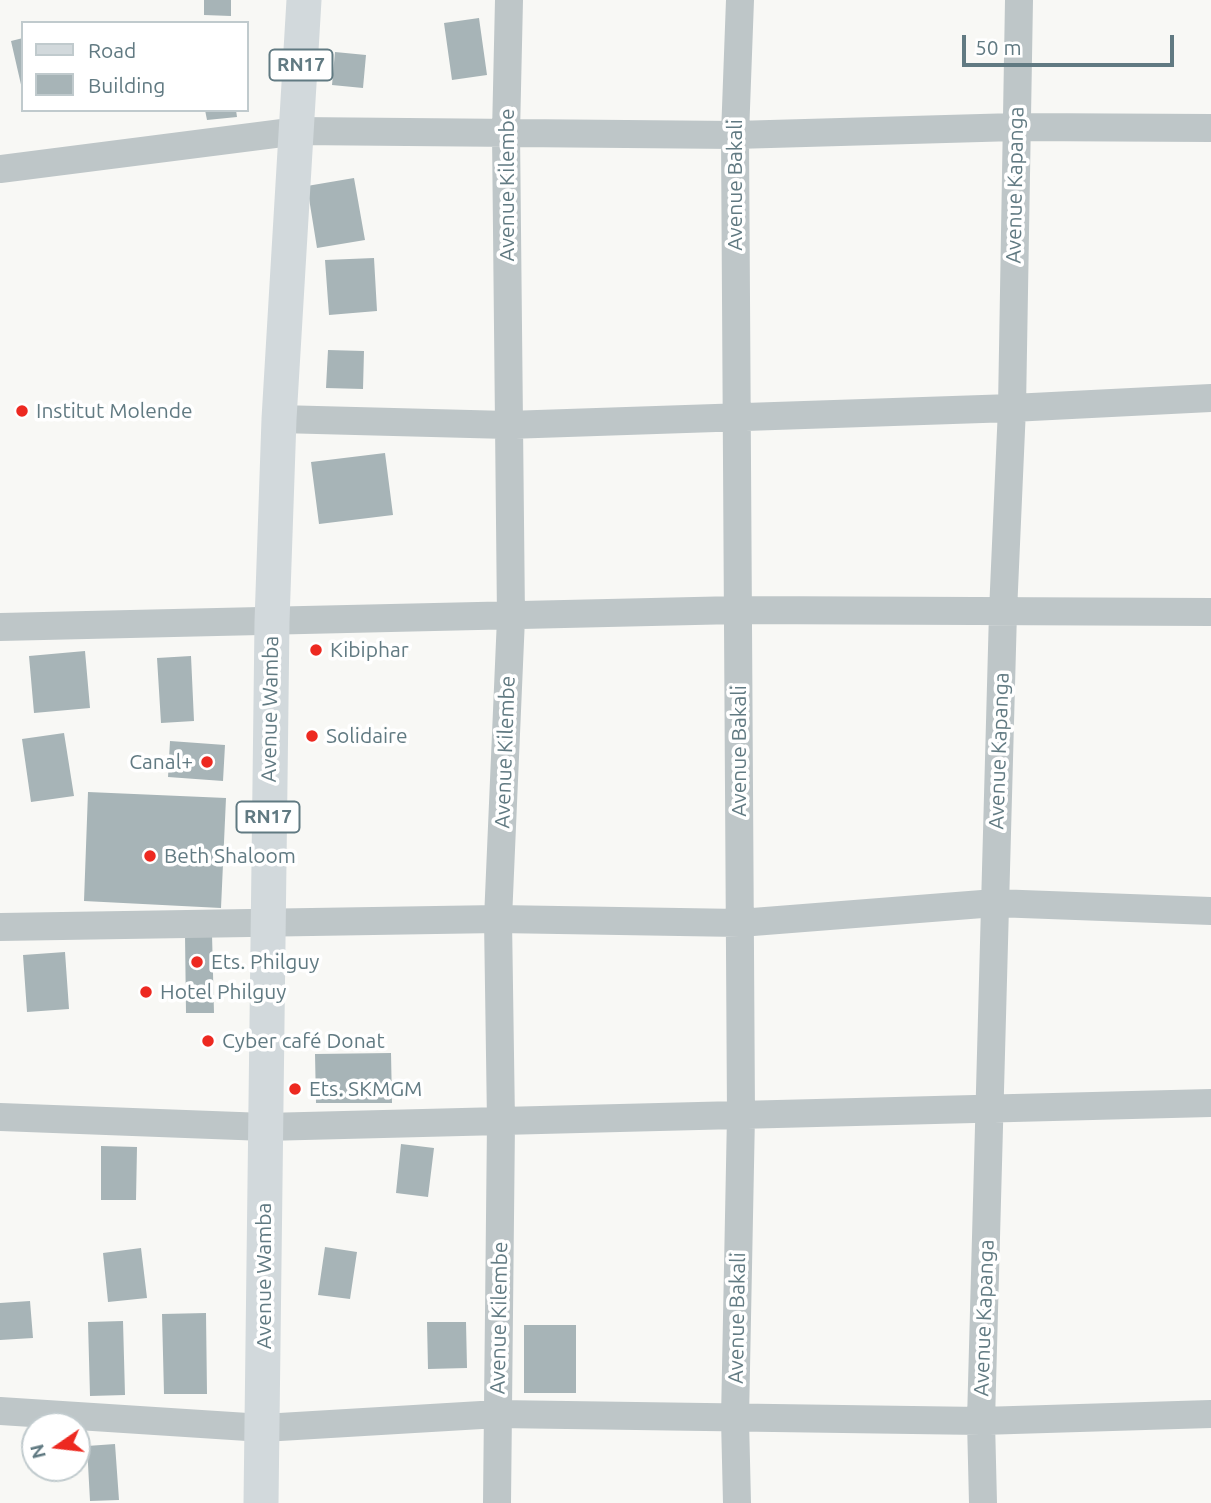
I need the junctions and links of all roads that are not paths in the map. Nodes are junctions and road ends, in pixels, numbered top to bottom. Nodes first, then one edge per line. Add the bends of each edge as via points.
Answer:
1 (304, 0) edge
2 (509, 0) edge
3 (740, 0) edge
4 (1019, 0) edge
5 (1016, 127) junction
6 (1211, 128) edge
7 (298, 131) junction
8 (506, 133) junction
9 (735, 135) junction
10 (0, 169) edge
11 (1211, 398) edge
12 (1012, 408) junction
13 (735, 418) junction
14 (279, 419) junction
15 (508, 425) junction
16 (738, 610) junction
17 (1003, 612) junction
18 (1211, 612) edge
19 (511, 618) junction
20 (272, 622) junction
21 (0, 627) edge
22 (995, 902) junction
23 (1211, 911) edge
24 (498, 919) junction
25 (740, 923) junction
26 (267, 924) junction
27 (0, 926) edge
28 (1211, 1103) edge
29 (991, 1111) junction
30 (741, 1115) junction
31 (0, 1117) edge
32 (501, 1122) junction
33 (265, 1127) junction
34 (0, 1411) edge
35 (498, 1414) junction
36 (1211, 1414) edge
37 (736, 1419) junction
38 (981, 1421) junction
39 (263, 1428) junction
40 (261, 1503) edge
41 (497, 1503) edge
42 (737, 1503) edge
43 (982, 1503) edge

1 - 7 main road, Avenue Wamba / RN17
2 - 8 street, Avenue Kilembe
3 - 9 street, Avenue Bakali
4 - 5 street, Avenue Kapanga
5 - 6 street
5 - 9 street
5 - 12 street, Avenue Kapanga
7 - 8 street
7 - 10 street
7 - 14 main road, Avenue Wamba / RN17
8 - 9 street
8 - 15 street, Avenue Kilembe
9 - 13 street, Avenue Bakali
11 - 12 street
12 - 13 street
12 - 17 street, Avenue Kapanga
13 - 15 street
13 - 16 street, Avenue Bakali
14 - 15 street
14 - 20 main road, Avenue Wamba / RN17
15 - 19 street, Avenue Kilembe
16 - 17 street
16 - 19 street
16 - 25 street, Avenue Bakali
17 - 18 street
17 - 22 street, Avenue Kapanga
19 - 20 street
19 - 24 street, Avenue Kilembe
20 - 21 street
20 - 26 main road, Avenue Wamba / RN17
22 - 23 street
22 - 25 street
22 - 29 street, Avenue Kapanga
24 - 25 street
24 - 26 street
24 - 32 street, Avenue Kilembe
25 - 30 street, Avenue Bakali
26 - 27 street
26 - 33 main road, Avenue Wamba / RN17
28 - 29 street
29 - 30 street
29 - 38 street, Avenue Kapanga
30 - 32 street
30 - 37 street, Avenue Bakali
31 - 33 street
32 - 33 street
32 - 35 street, Avenue Kilembe
33 - 39 main road, Avenue Wamba / RN17
34 - 39 street
35 - 37 street
35 - 39 street
35 - 41 street, Avenue Kilembe
36 - 38 street
37 - 38 street
37 - 42 street, Avenue Bakali
38 - 43 street, Avenue Kapanga
39 - 40 main road, Avenue Wamba / RN17

